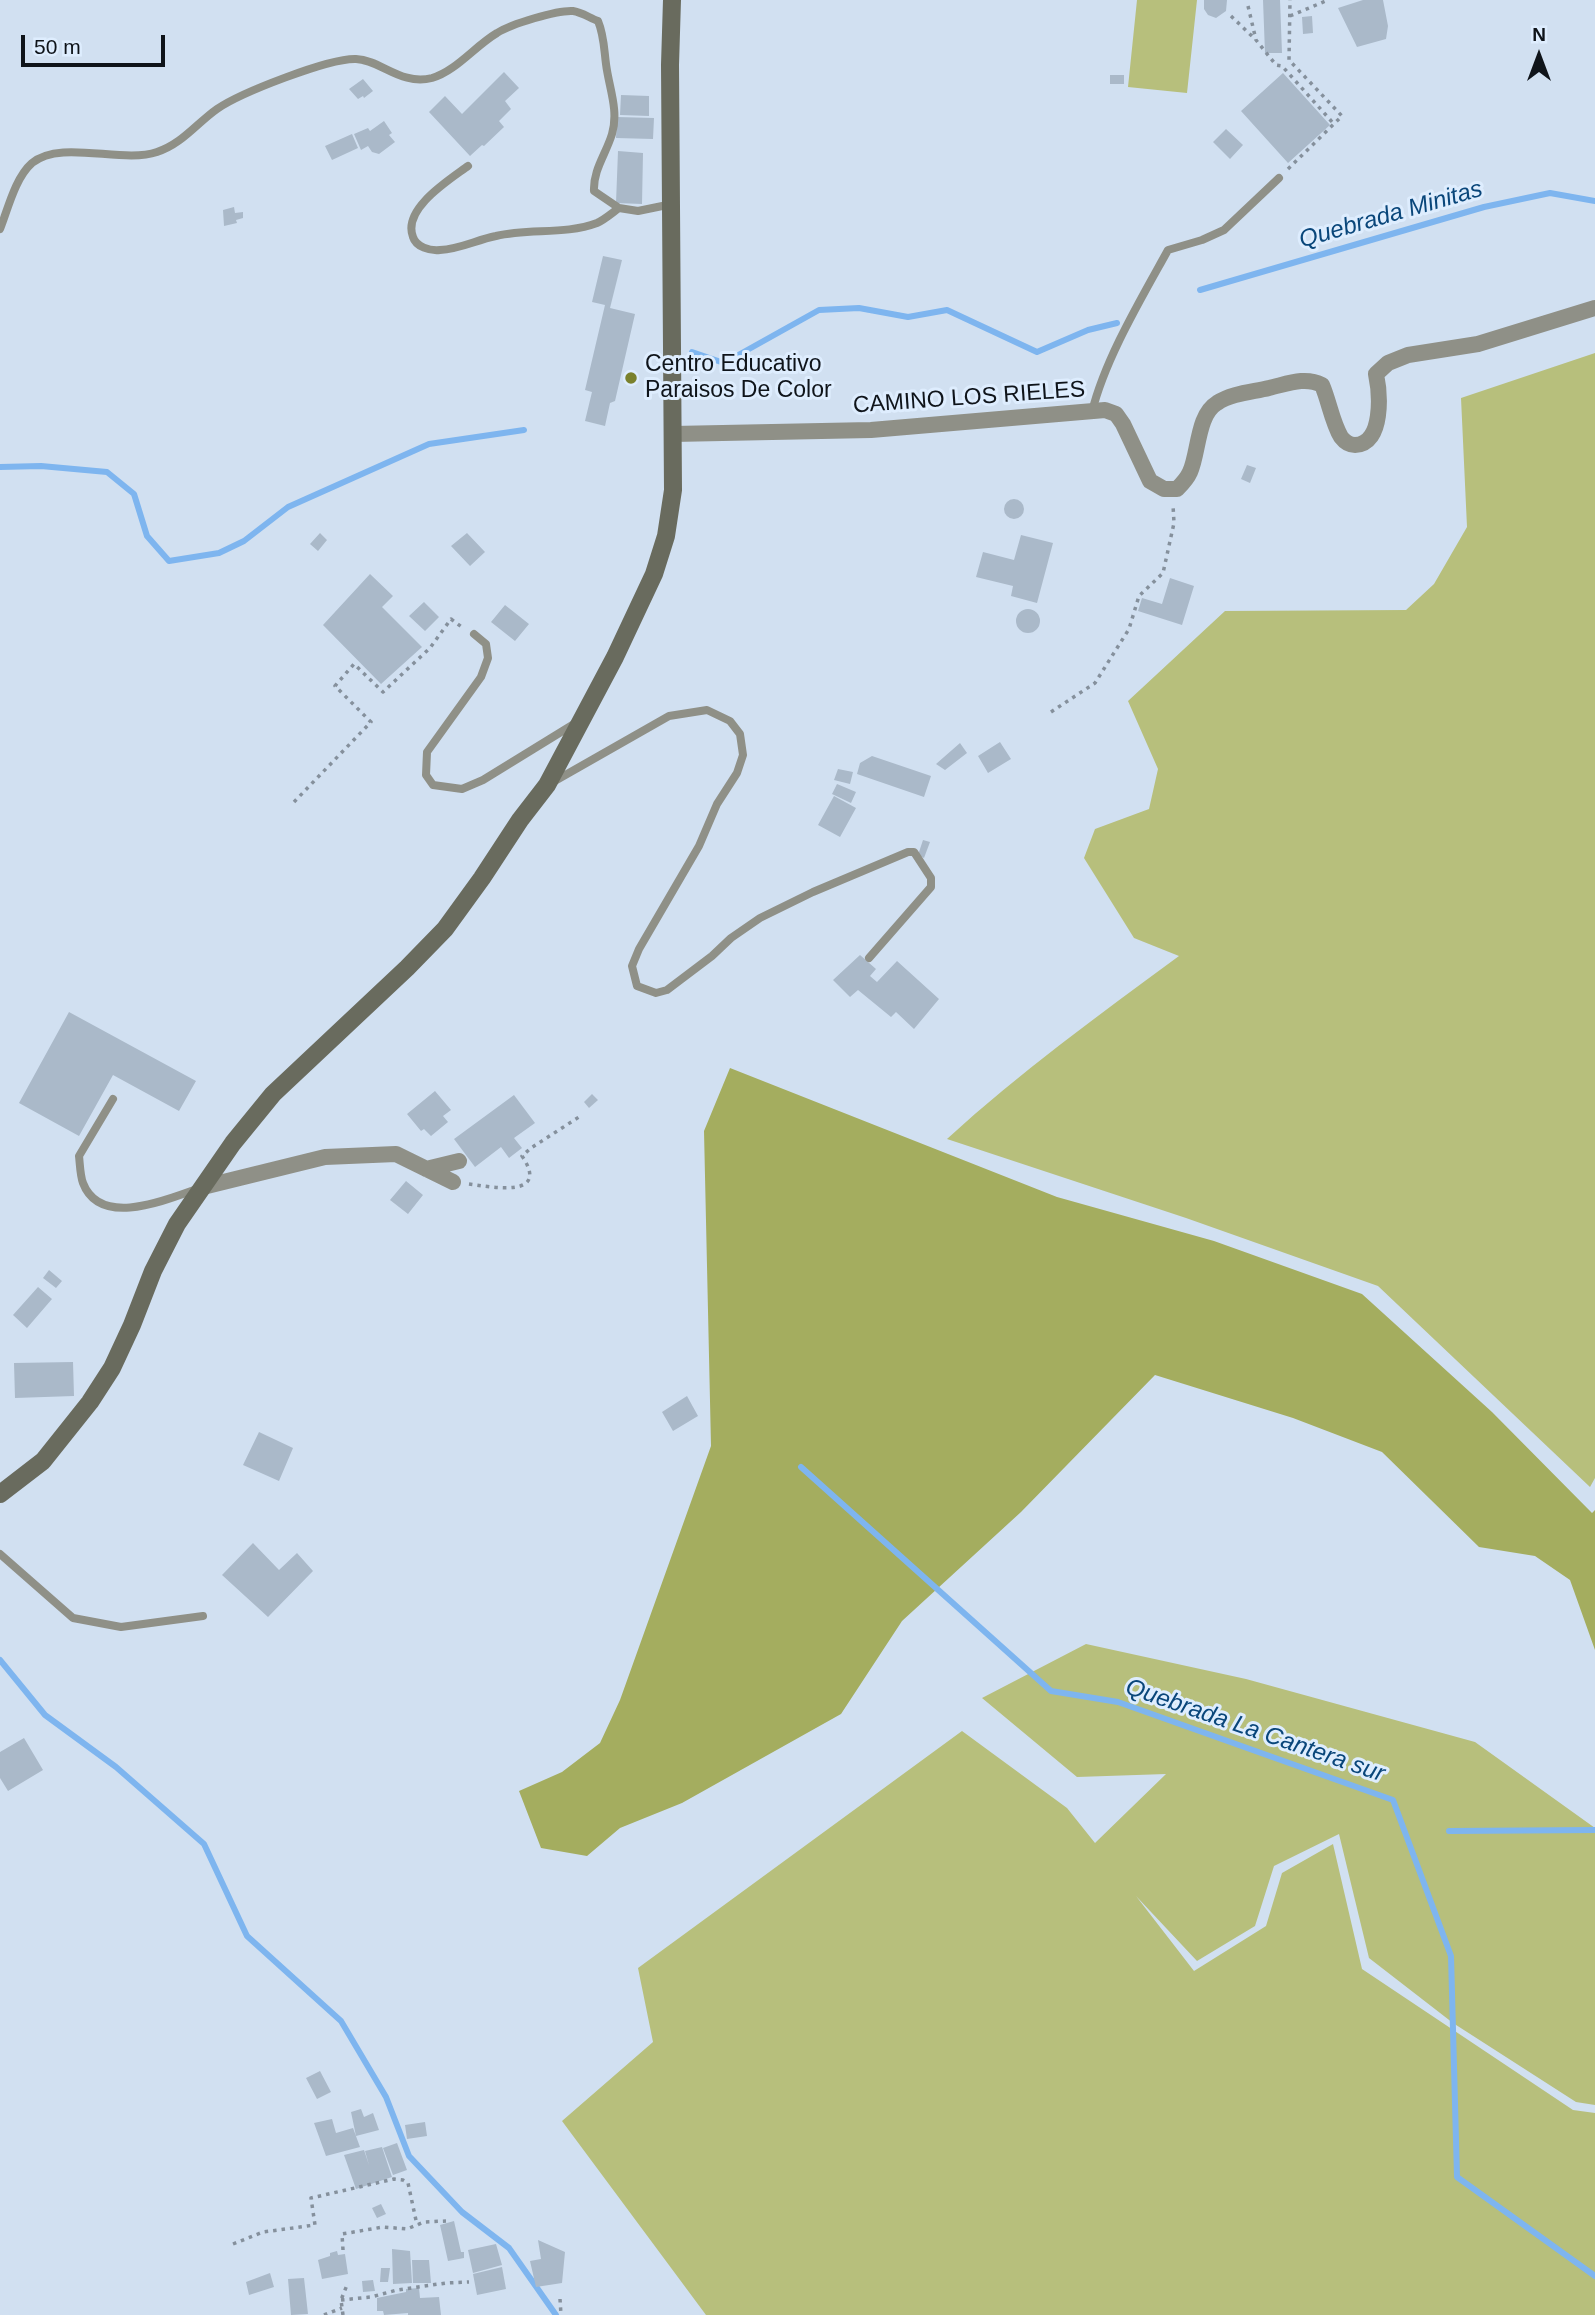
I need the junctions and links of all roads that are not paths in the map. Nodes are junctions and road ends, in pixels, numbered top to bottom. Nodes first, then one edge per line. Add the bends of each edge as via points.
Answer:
1 (672, 0) edge
2 (468, 166) dead end
3 (1279, 178) road end
4 (672, 204) junction
5 (618, 208) junction
6 (0, 229) edge
7 (1595, 308) edge
8 (1092, 412) junction
9 (673, 435) junction
10 (474, 634) road end
11 (583, 719) junction
12 (547, 785) junction
13 (869, 958) dead end
14 (113, 1099) dead end
15 (458, 1161) dead end
16 (426, 1169) junction
17 (453, 1182) road end
18 (203, 1187) junction
19 (0, 1494) edge
20 (0, 1554) edge
21 (203, 1616) dead end

1 - 4 main road
2 - 5 lane via 416,211 410,228 421,247 436,251 462,248 496,236 568,229 598,223
3 - 8 lane via 1224,230 1168,250 1099,384
4 - 5 lane via 638,211
4 - 9 main road
5 - 6 lane via 594,191 599,161 612,133 615,99 602,31 598,21 573,11 538,17 498,32 433,78 407,78 357,59 323,65 230,101 156,153 63,152 46,156 21,177
7 - 8 street, CAMINO LOS RIELES via 1478,344 1408,355 1388,363 1376,374 1377,426 1367,442 1357,445 1342,437 1322,385 1314,381 1227,398 1206,414 1191,469 1177,489 1164,489 1150,481 1116,414
8 - 9 street, CAMINO LOS RIELES via 871,430
9 - 11 main road via 673,490 654,574
10 - 11 lane via 485,645 488,658 481,677 427,752 425,775 433,785 462,789 483,780
11 - 12 main road
12 - 13 lane via 669,716 707,710 721,716 740,734 743,755 699,846 639,949 632,966 637,986 656,993 667,990 760,918 914,852 932,878 930,887
12 - 18 main road via 444,929 274,1094
14 - 18 lane via 79,1156 83,1184 95,1199 117,1208 147,1207
15 - 16 street
16 - 17 street
16 - 18 street via 396,1154 325,1157
18 - 19 main road via 177,1224 112,1368 90,1402 43,1461
20 - 21 lane via 74,1618 121,1627

